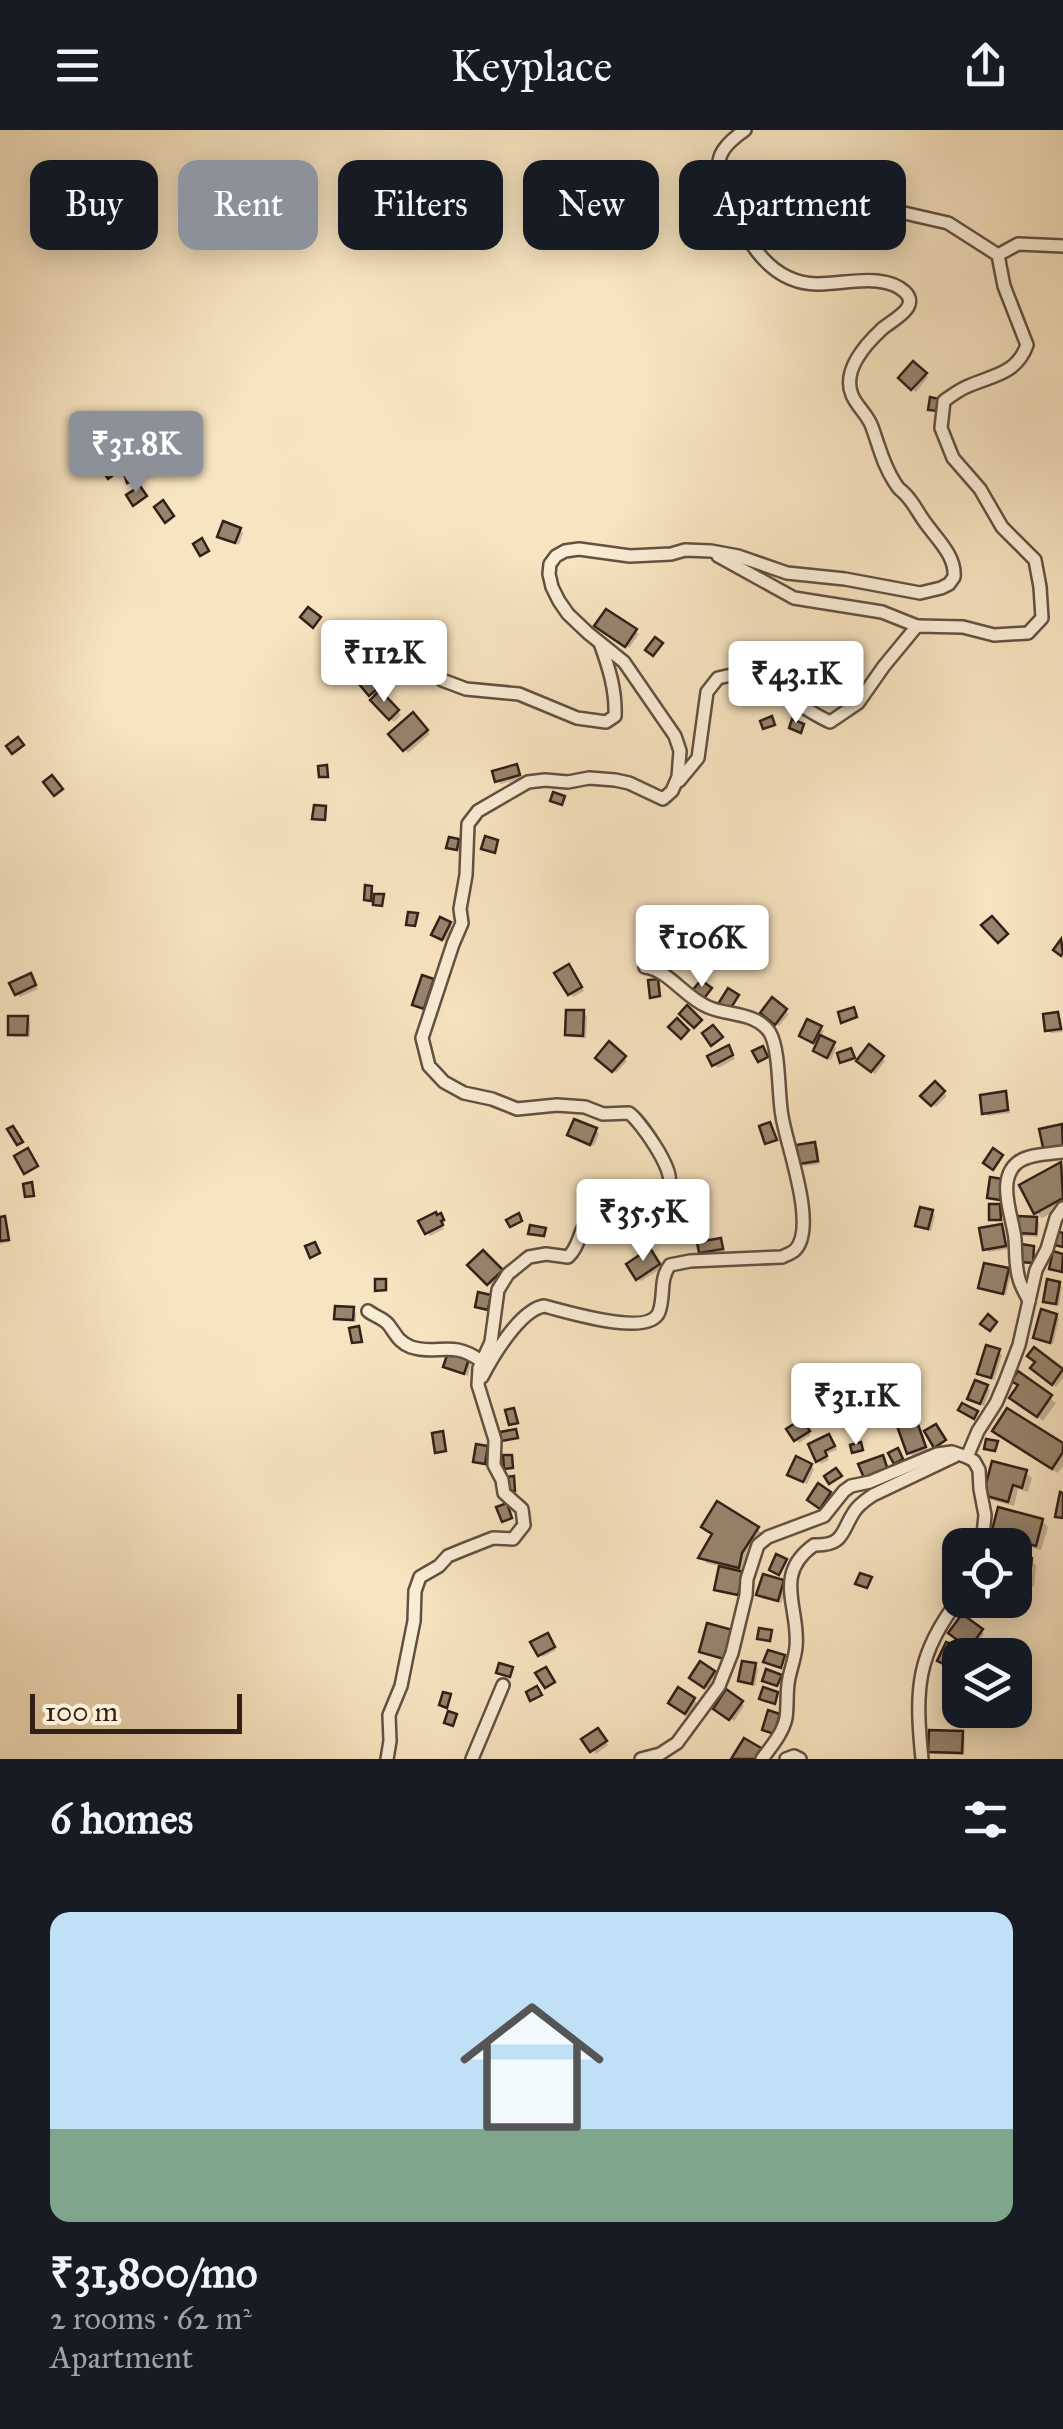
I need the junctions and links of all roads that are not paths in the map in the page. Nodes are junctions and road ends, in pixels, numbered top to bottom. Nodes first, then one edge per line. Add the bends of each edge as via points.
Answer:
1 (744, 130) edge
2 (906, 213) edge
3 (1063, 246) edge
4 (998, 255) junction
5 (710, 551) junction
6 (918, 626) junction
7 (600, 643) junction
8 (442, 680) dead end
9 (676, 784) junction
10 (646, 966) dead end
11 (1063, 1152) edge
12 (1063, 1208) edge
13 (1029, 1301) junction
14 (368, 1311) dead end
15 (481, 1361) junction
16 (478, 1385) junction
17 (963, 1456) junction
18 (984, 1528) edge
19 (944, 1618) edge
20 (504, 1685) dead end
21 (387, 1759) edge
22 (472, 1759) edge
23 (641, 1759) edge
24 (762, 1759) edge
25 (786, 1759) edge
26 (800, 1759) edge
27 (922, 1759) edge

1 - 5 street via 724,148 717,167 758,254 801,283 888,282 908,296 908,308 875,336 848,383 897,486 955,570 949,584 920,593 787,573
2 - 4 street via 948,223
3 - 4 street via 1018,244
4 - 6 street via 1027,345 1022,360 995,378 944,400 941,428 1002,528 1034,560 1042,618 1028,634
5 - 6 street via 794,598 882,612
5 - 7 street via 630,556 579,549 556,556 552,587 568,614
6 - 9 street via 858,703 830,722 749,671 718,678 707,692 698,758
7 - 8 street via 616,698 616,716 606,722 577,718 519,694
7 - 9 street via 624,662 675,736
9 - 15 street via 663,799 615,780 536,781 486,806 468,824 461,930 422,1038 429,1066 454,1089 512,1108 629,1113 670,1178 664,1190 638,1192 594,1214 568,1257 529,1257 508,1274
10 - 16 street via 695,1001 768,1030 802,1196 800,1243 782,1257 670,1265 660,1312 650,1323 534,1308
11 - 13 street via 1021,1160 1008,1178 1016,1268
12 - 13 street
13 - 17 street via 1005,1382
14 - 15 street via 406,1345 452,1348
15 - 16 street
16 - 21 street via 495,1440 494,1465 504,1493 522,1509 524,1525 514,1539 464,1549 420,1578 403,1678 389,1715
17 - 18 street via 979,1470
17 - 23 street via 930,1456 850,1486 824,1516 758,1545 719,1686 677,1743
17 - 24 street via 860,1504 839,1539 814,1546 794,1566 790,1604 797,1644 786,1717
19 - 27 street via 921,1670
20 - 22 street
25 - 26 street

